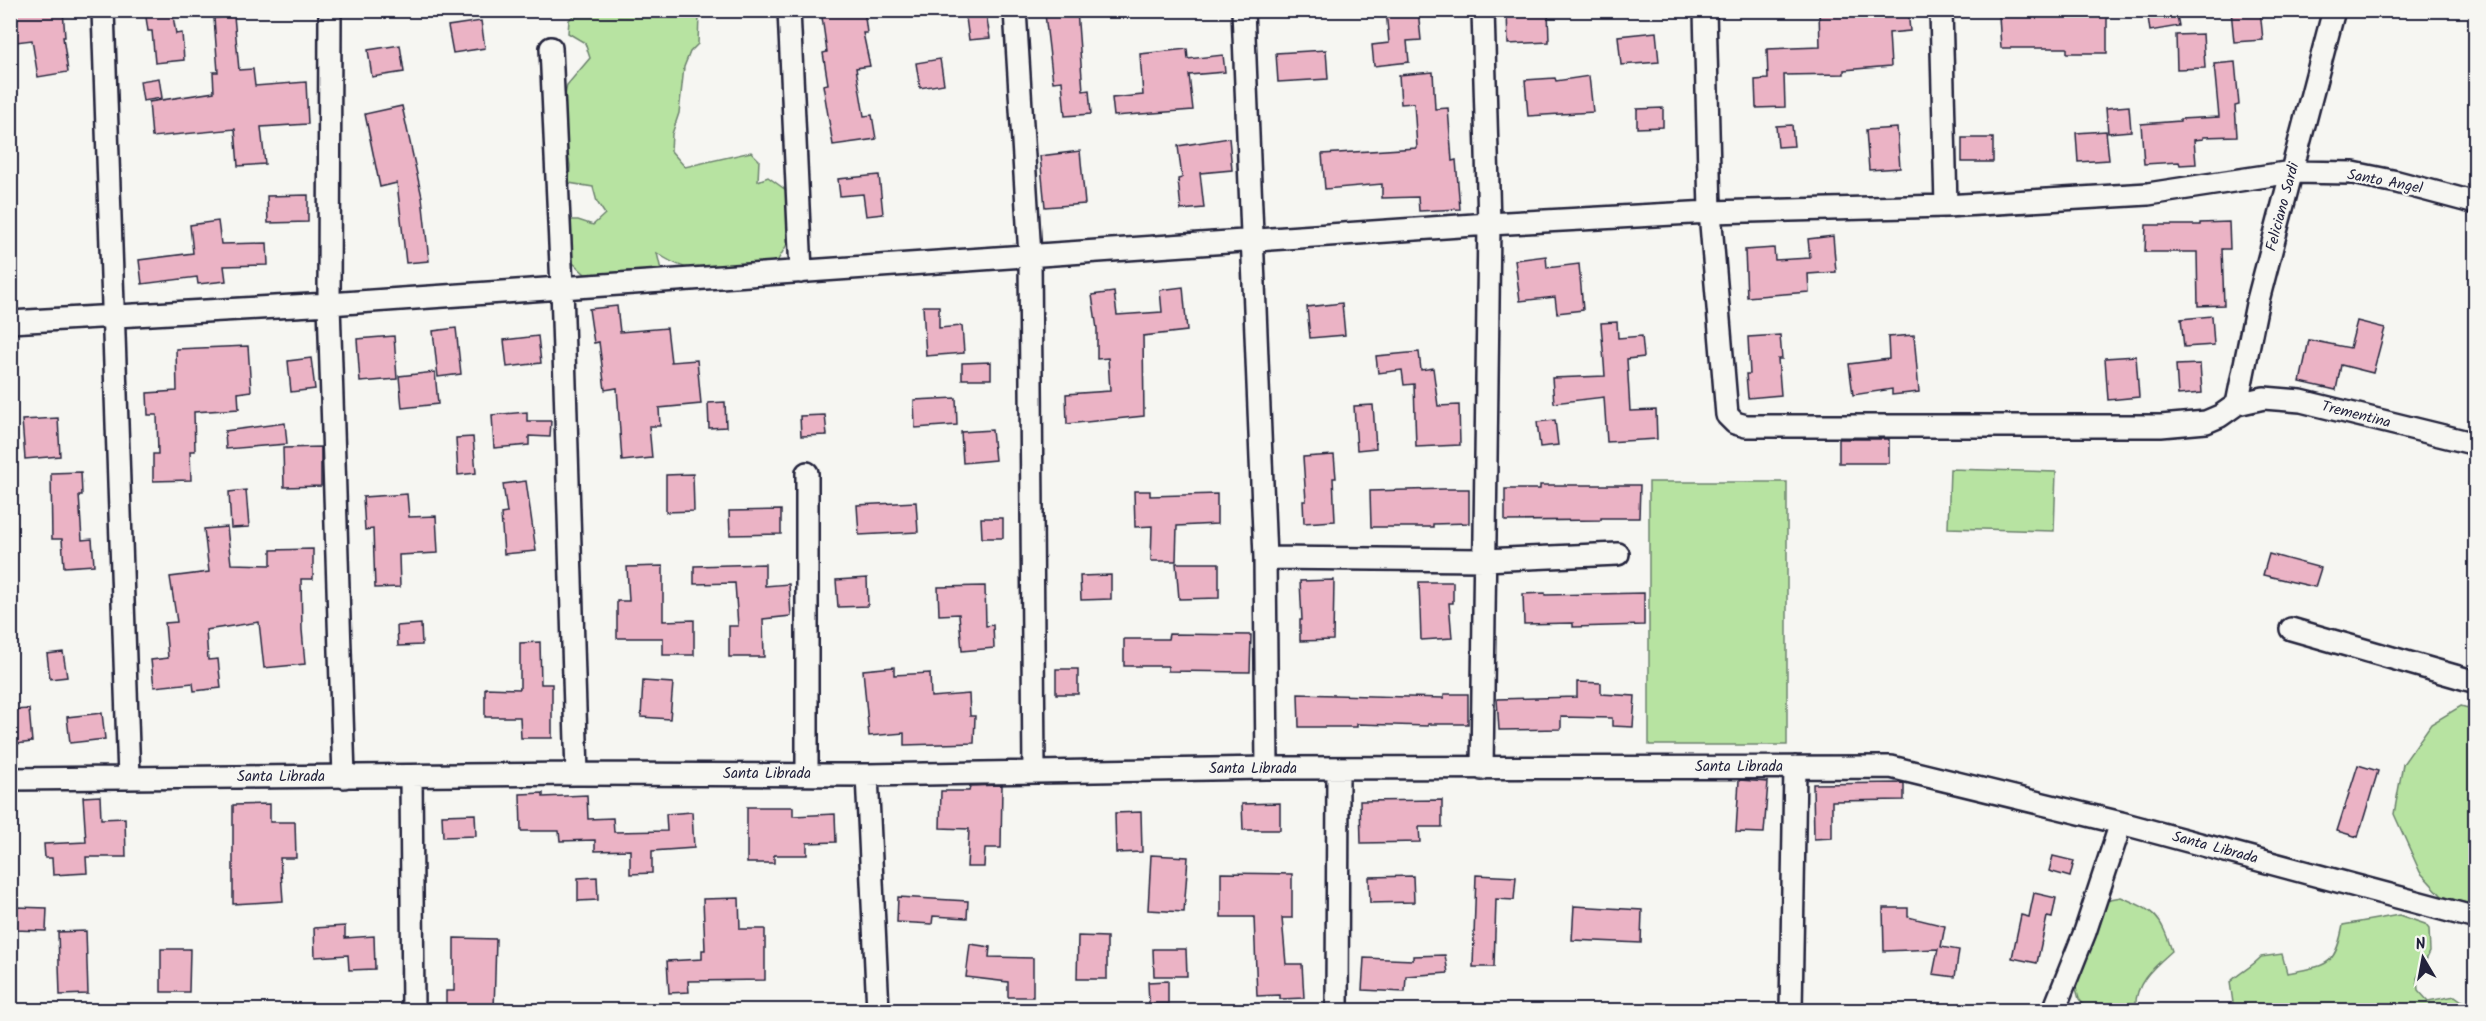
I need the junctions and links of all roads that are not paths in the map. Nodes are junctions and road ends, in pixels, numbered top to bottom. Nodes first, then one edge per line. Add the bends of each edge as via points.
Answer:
1 (103, 10) edge
2 (330, 10) edge
3 (789, 10) edge
4 (1015, 10) edge
5 (1243, 10) edge
6 (1483, 10) edge
7 (1705, 10) edge
8 (1941, 10) edge
9 (2334, 10) edge
10 (551, 48) dead end
11 (2292, 172) junction
12 (2475, 203) edge
13 (1946, 206) junction
14 (1710, 212) junction
15 (1489, 224) junction
16 (1253, 240) junction
17 (1030, 256) junction
18 (801, 272) junction
19 (562, 287) junction
20 (329, 304) junction
21 (114, 315) junction
22 (10, 322) edge
23 (2236, 404) junction
24 (2475, 444) edge
25 (807, 473) dead end
26 (1618, 554) dead end
27 (1266, 558) junction
28 (1485, 560) junction
29 (2291, 629) dead end
30 (2475, 682) edge
31 (1795, 767) junction
32 (1267, 768) junction
33 (1338, 769) junction
34 (1482, 769) junction
35 (1034, 772) junction
36 (577, 774) junction
37 (807, 774) junction
38 (867, 775) junction
39 (344, 777) junction
40 (411, 777) junction
41 (129, 778) junction
42 (10, 779) edge
43 (2121, 823) junction
44 (2475, 918) edge
45 (413, 1011) edge
46 (878, 1011) edge
47 (1337, 1011) edge
48 (1791, 1011) edge
49 (2054, 1011) edge

1 - 21 street
2 - 20 street
3 - 18 street
4 - 17 street
5 - 16 street
6 - 15 street
7 - 14 street
8 - 13 street
9 - 11 street, Feliciano Sardi
10 - 19 street
11 - 12 street, Santo Angel via 2353,173
11 - 13 street, Santo Angel via 2148,194
11 - 23 street, Feliciano Sardi
13 - 14 street, Santo Angel
14 - 15 street, Santo Angel
14 - 23 street via 1727,415 1735,423 2161,426 2206,422
15 - 16 street, Santo Angel
15 - 28 street
16 - 17 street, Santo Angel
16 - 27 street
17 - 18 street, Santo Angel
17 - 35 street
18 - 19 street, Santo Angel
19 - 20 street, Santo Angel
19 - 36 street
20 - 21 street, Santo Angel
20 - 39 street
21 - 22 street, Santo Angel
21 - 41 street
23 - 24 street, Trementina via 2264,398 2301,401
25 - 37 street
26 - 28 street
27 - 28 street
27 - 32 street
28 - 34 street
29 - 30 street
31 - 34 street, Santa Librada
31 - 43 street, Santa Librada via 1891,766
31 - 48 street
32 - 33 street, Santa Librada
32 - 35 street, Santa Librada
33 - 34 street, Santa Librada
33 - 47 street
35 - 38 street, Santa Librada
36 - 37 street, Santa Librada
36 - 40 street, Santa Librada
37 - 38 street, Santa Librada
38 - 46 street
39 - 40 street, Santa Librada
39 - 41 street, Santa Librada
40 - 45 street
41 - 42 street, Santa Librada
43 - 44 street, Santa Librada
43 - 49 street

